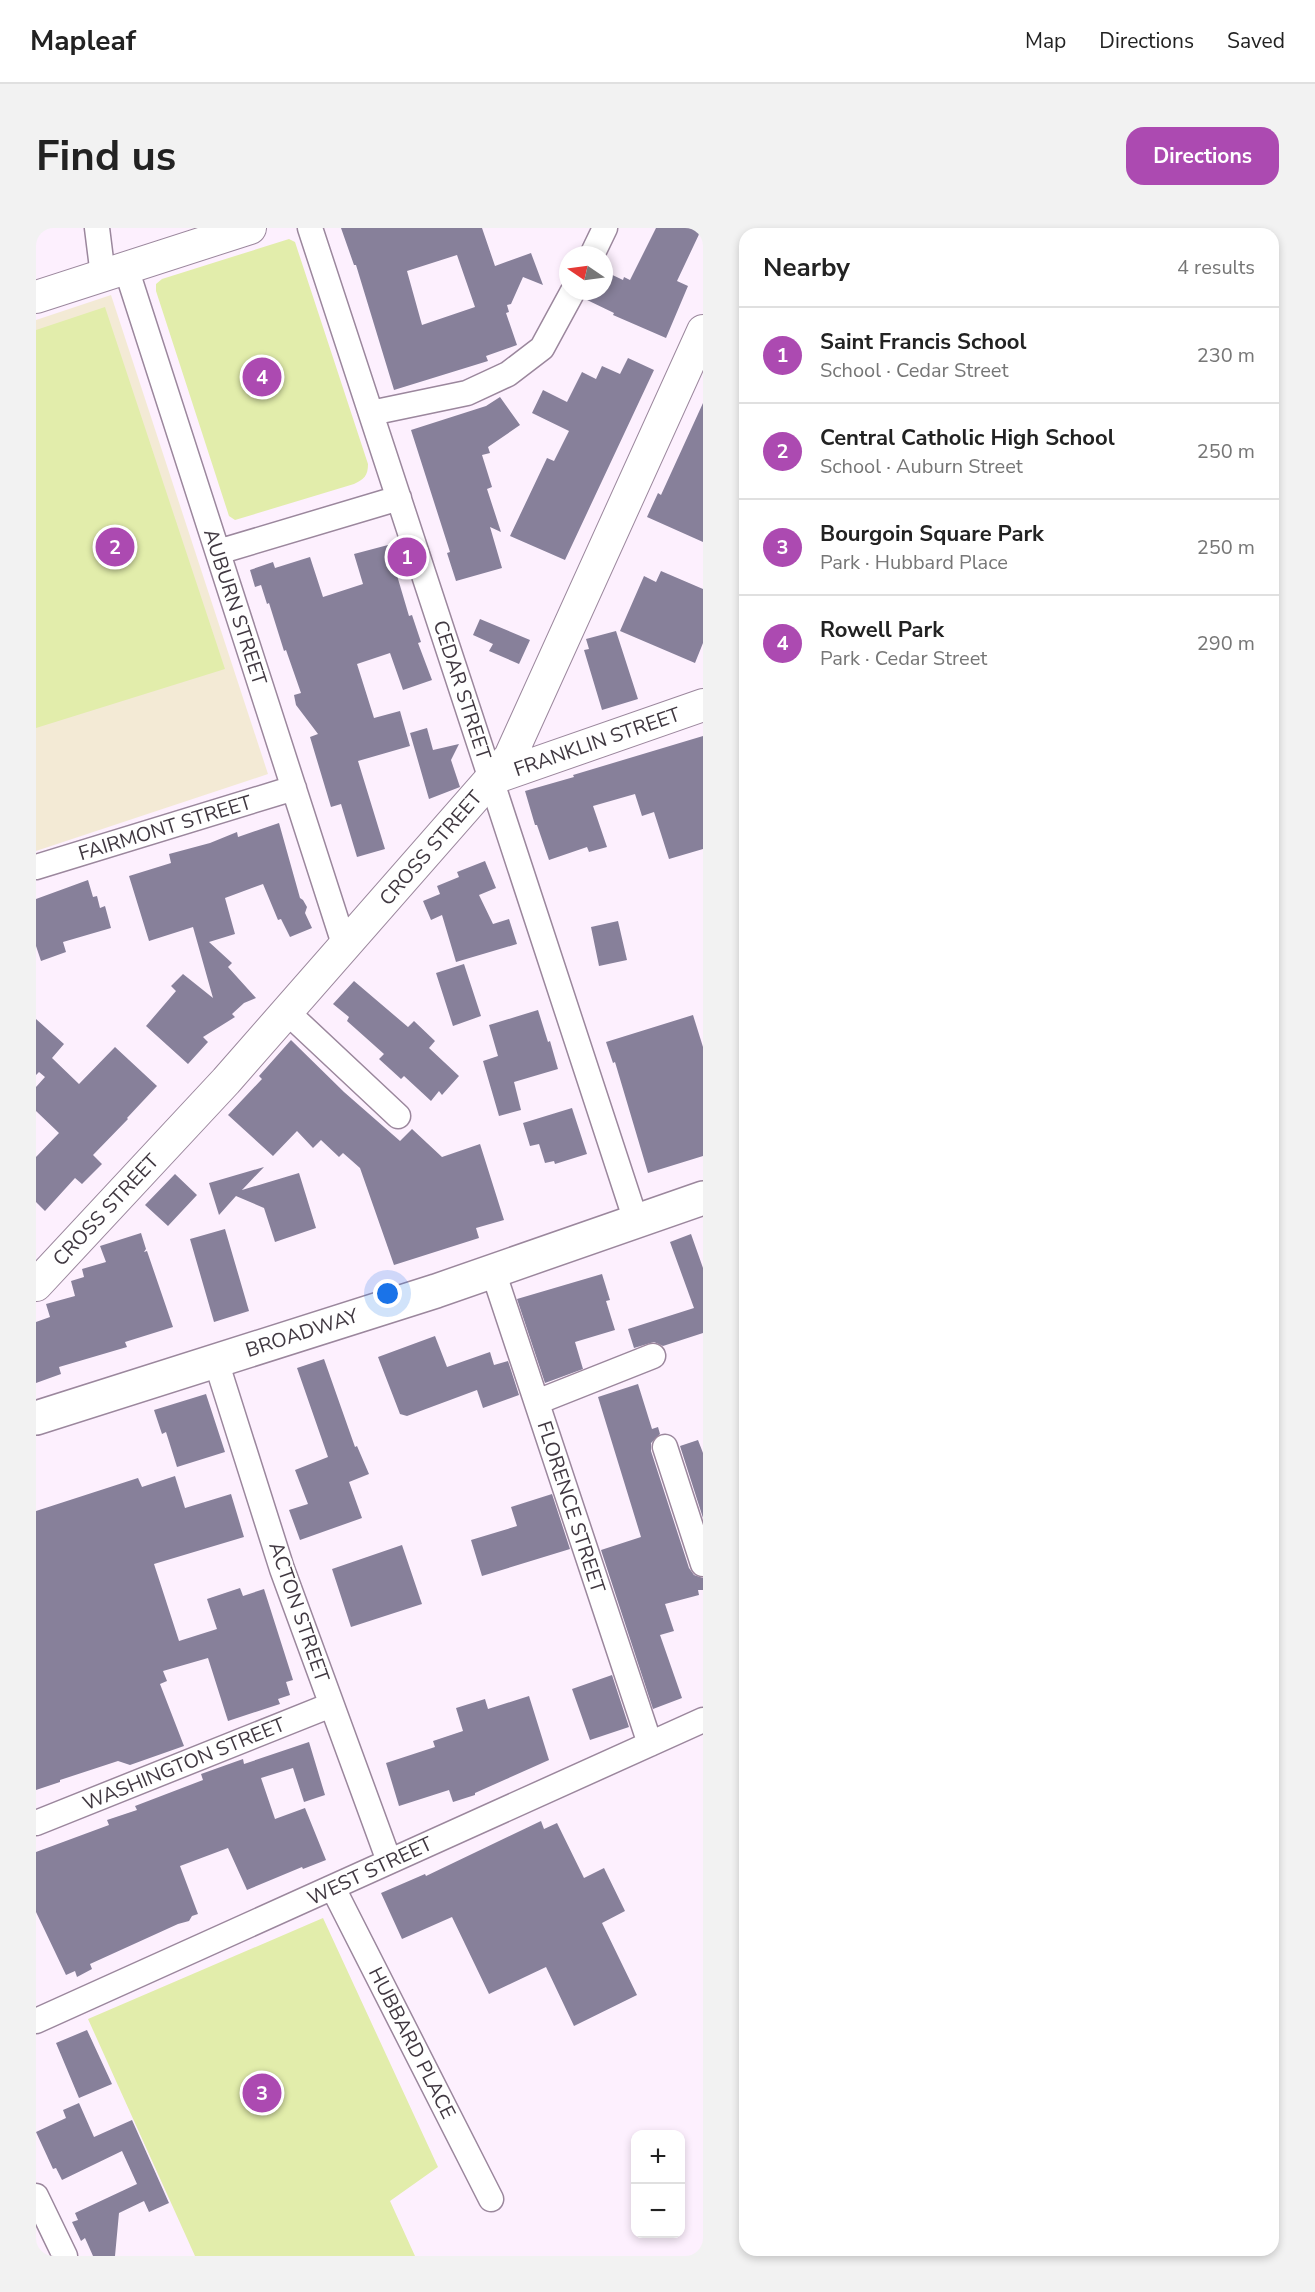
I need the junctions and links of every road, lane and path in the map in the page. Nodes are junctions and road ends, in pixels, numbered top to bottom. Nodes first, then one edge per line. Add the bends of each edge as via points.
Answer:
1 (97, 228) edge
2 (250, 228) edge
3 (310, 228) edge
4 (605, 228) edge
5 (596, 246) edge
6 (115, 272) junction
7 (36, 297) edge
8 (568, 300) edge
9 (703, 331) edge
10 (371, 413) junction
11 (399, 498) junction
12 (218, 552) junction
13 (703, 705) edge
14 (491, 779) junction
15 (294, 788) junction
16 (36, 867) edge
17 (345, 947) junction
18 (287, 1012) junction
19 (399, 1116) dead end
20 (703, 1198) edge
21 (636, 1221) junction
22 (493, 1271) junction
23 (36, 1285) edge
24 (653, 1356) dead end
25 (216, 1361) junction
26 (537, 1402) junction
27 (36, 1418) edge
28 (665, 1447) dead end
29 (703, 1564) edge
30 (331, 1706) junction
31 (703, 1720) edge
32 (650, 1744) junction
33 (36, 1823) edge
34 (389, 1862) junction
35 (333, 1888) junction
36 (38, 2013) edge
37 (36, 2196) edge
38 (491, 2199) dead end
39 (65, 2256) edge

1 - 6 street, AUBURN STREET
2 - 6 street
3 - 10 street, CEDAR STREET
4 - 5 street
6 - 7 street
6 - 12 street, AUBURN STREET
8 - 10 street via 542,348 508,374 467,393
9 - 14 street, CROSS STREET via 510,758
10 - 11 street, CEDAR STREET
11 - 12 street
11 - 14 street, CEDAR STREET
12 - 15 street, AUBURN STREET
13 - 14 street, FRANKLIN STREET
14 - 17 street, CROSS STREET
14 - 21 street, CEDAR STREET
15 - 16 street, FAIRMONT STREET
15 - 17 street, AUBURN STREET
17 - 18 street, CROSS STREET
18 - 19 street
18 - 23 street, CROSS STREET
20 - 21 main road, BROADWAY
21 - 22 main road, BROADWAY
22 - 25 main road, BROADWAY
22 - 26 street, FLORENCE STREET
24 - 26 street
25 - 27 main road, BROADWAY
25 - 30 street, ACTON STREET via 282,1569
26 - 32 street, FLORENCE STREET
28 - 29 street
30 - 33 street, WASHINGTON STREET
30 - 34 street, ACTON STREET
31 - 32 street, WEST STREET
32 - 34 street, WEST STREET
34 - 35 street, WEST STREET
35 - 36 street, WEST STREET
35 - 38 street, HUBBARD PLACE
37 - 39 street

